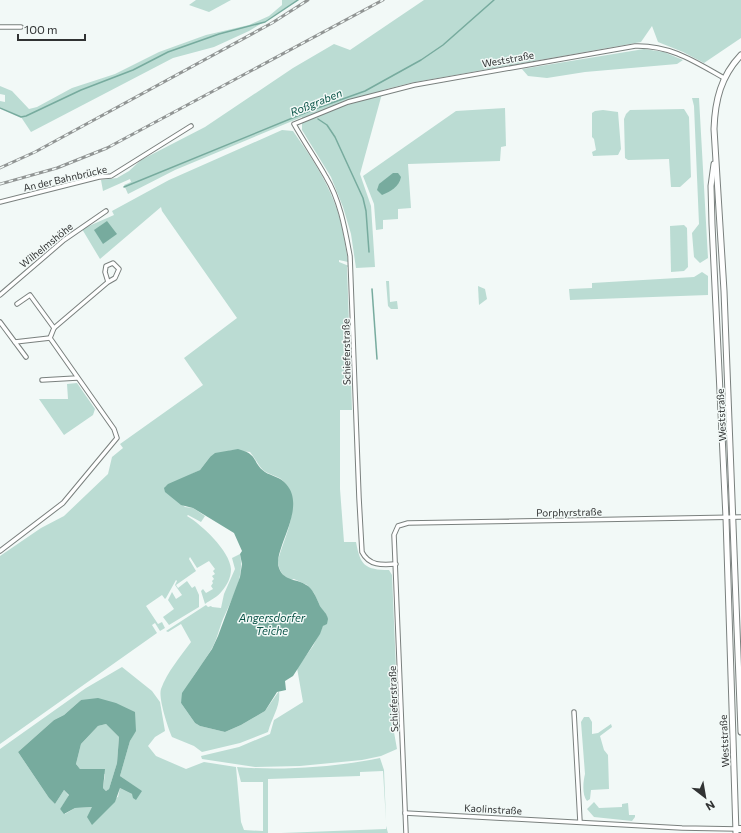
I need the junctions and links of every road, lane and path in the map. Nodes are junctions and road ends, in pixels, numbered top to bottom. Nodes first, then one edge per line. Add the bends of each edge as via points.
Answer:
1 (0, 27) edge
2 (21, 27) dead end
3 (741, 55) edge
4 (724, 78) junction
5 (294, 124) joint
6 (191, 126) dead end
7 (716, 153) junction
8 (0, 202) edge
9 (106, 211) dead end
10 (108, 282) junction
11 (0, 295) edge
12 (17, 304) dead end
13 (0, 322) edge
14 (54, 328) junction
15 (50, 338) junction
16 (15, 342) junction
17 (26, 357) dead end
18 (77, 378) junction
19 (42, 380) dead end
20 (741, 517) edge
21 (726, 518) junction
22 (734, 518) junction
23 (398, 526) joint
24 (0, 551) edge
25 (396, 564) junction
26 (574, 712) dead end
27 (741, 732) edge
28 (405, 813) junction
29 (580, 822) junction
30 (738, 830) edge
31 (406, 833) edge

1 - 2 street
3 - 4 main road, Weststraße
4 - 5 street, Weststraße via 670,49 649,45 635,46 414,84 348,102
4 - 7 main road, Weststraße via 715,111
5 - 25 street, Schieferstraße via 327,178 336,199 345,226 350,256 362,552 365,558 379,565
6 - 8 street, An der Bahnbrücke via 117,173
7 - 21 main road, Weststraße via 711,186 712,224
7 - 22 main road, Weststraße
9 - 11 street, Wilhelmshöhe via 58,244
10 - 10 street via 106,266 113,263 119,272
10 - 14 street
12 - 14 street via 30,295
13 - 16 street
14 - 15 street
15 - 16 street
15 - 18 street
16 - 17 street
18 - 19 street
18 - 24 street via 114,429 117,438 63,503
20 - 22 street, Porphyrstraße
21 - 22 street, Porphyrstraße
21 - 23 street, Porphyrstraße via 408,523
21 - 30 main road, Weststraße
22 - 27 main road, Weststraße
23 - 25 street, Schieferstraße via 394,535
25 - 28 street, Schieferstraße
26 - 29 street
28 - 29 street, Kaolinstraße
28 - 31 street, Schieferstraße
29 - 30 street, Kaolinstraße

